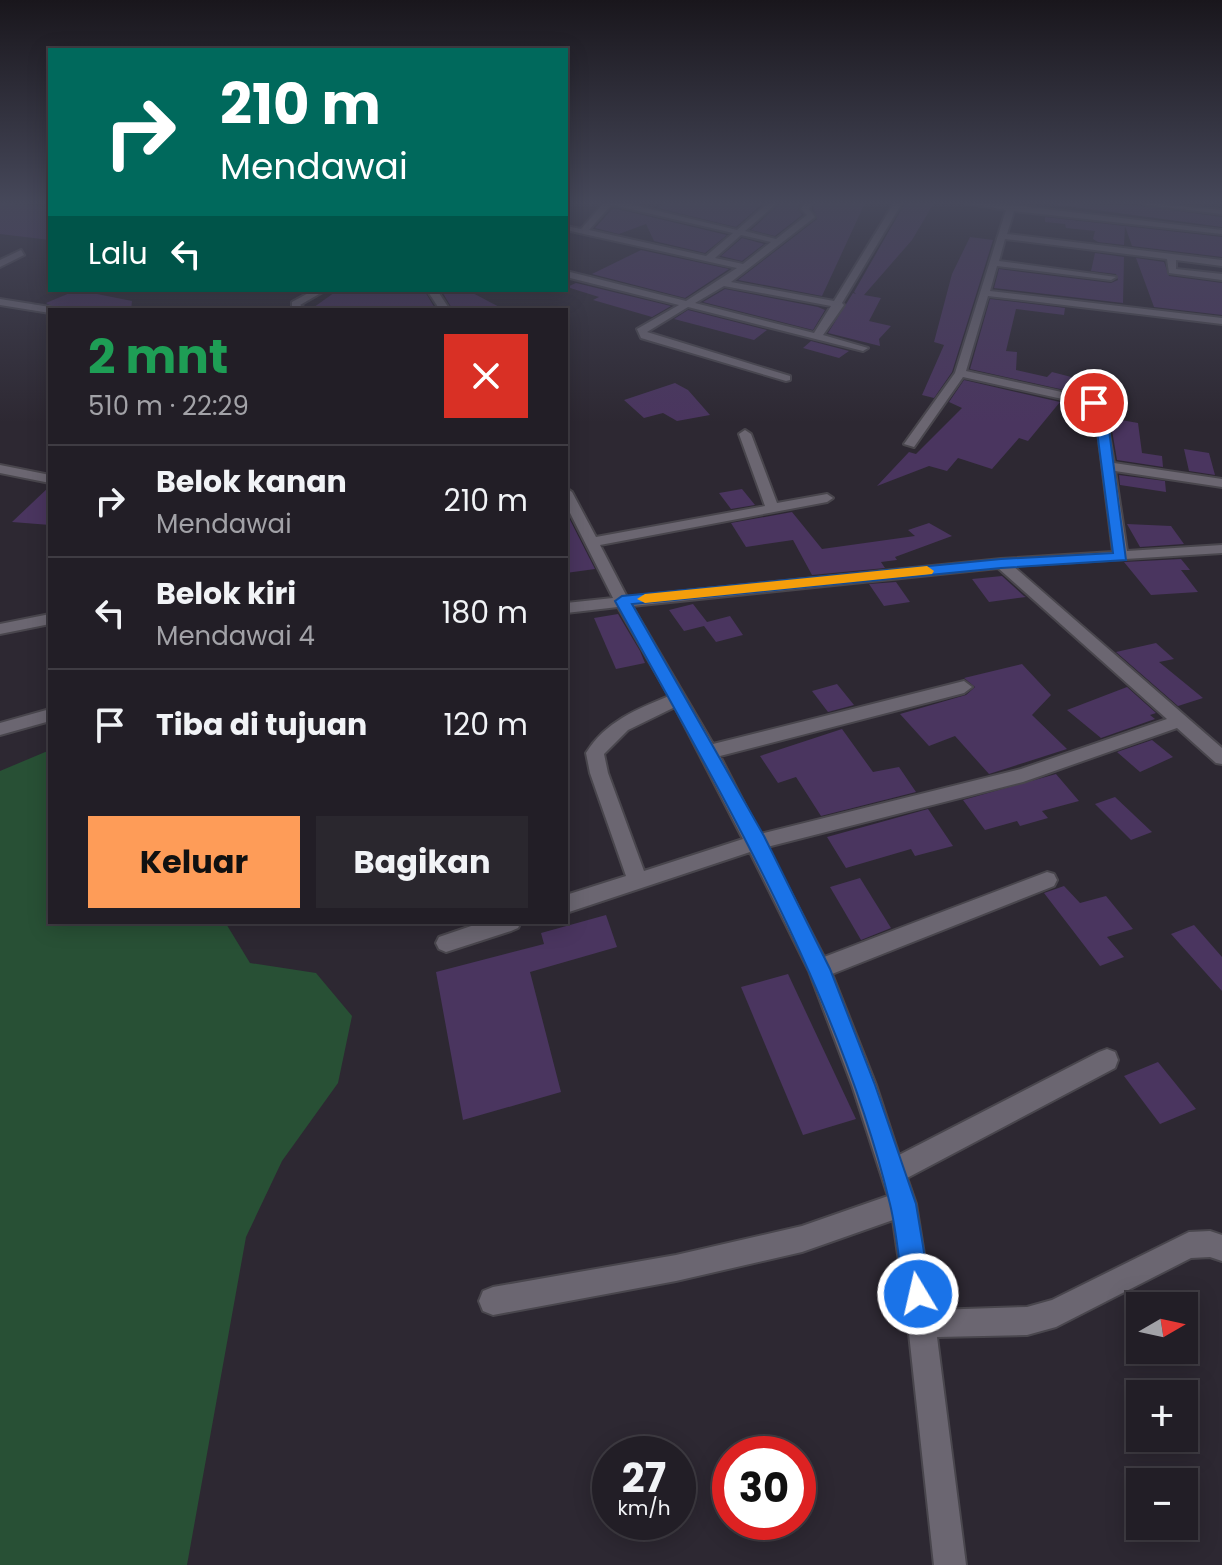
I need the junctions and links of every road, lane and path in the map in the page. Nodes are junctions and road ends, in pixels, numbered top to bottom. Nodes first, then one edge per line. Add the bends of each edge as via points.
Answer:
1 (574, 276) edge
2 (733, 276) edge
3 (851, 276) edge
4 (990, 276) edge
5 (1103, 276) edge
6 (1111, 277) dead end
7 (723, 283) junction
8 (317, 292) edge
9 (984, 293) junction
10 (0, 302) edge
11 (689, 304) junction
12 (839, 305) junction
13 (295, 308) edge
14 (48, 310) edge
15 (1222, 321) edge
16 (818, 335) junction
17 (863, 348) dead end
18 (960, 373) junction
19 (786, 378) dead end
20 (745, 434) dead end
21 (910, 444) dead end
22 (1110, 466) junction
23 (0, 469) edge
24 (48, 479) edge
25 (1222, 483) edge
26 (568, 496) edge
27 (827, 498) dead end
28 (772, 507) junction
29 (593, 542) junction
30 (1222, 549) edge
31 (1121, 557) junction
32 (1001, 563) junction
33 (622, 601) junction
34 (568, 608) edge
35 (48, 619) edge
36 (0, 629) edge
37 (964, 687) dead end
38 (678, 699) junction
39 (48, 716) edge
40 (1179, 721) junction
41 (0, 729) edge
42 (709, 752) junction
43 (1222, 758) edge
44 (757, 842) junction
45 (1047, 880) dead end
46 (638, 881) junction
47 (568, 903) edge
48 (505, 924) edge
49 (446, 943) dead end
50 (819, 969) junction
51 (1107, 1060) dead end
52 (892, 1172) junction
53 (903, 1204) junction
54 (1222, 1248) edge
55 (493, 1301) dead end
56 (922, 1324) junction
57 (950, 1565) edge

1 - 11 street
2 - 7 street
3 - 12 street
4 - 9 street
5 - 6 street
7 - 11 street
7 - 12 street
8 - 13 street
9 - 15 street
9 - 18 street
10 - 14 street
11 - 16 street
11 - 19 street via 641,333
12 - 16 street
16 - 17 street
18 - 21 street
18 - 22 street via 1094,403 1100,407
20 - 28 street
22 - 25 street
22 - 31 street
23 - 24 street
26 - 29 street
27 - 28 street
28 - 29 street
29 - 33 street
30 - 31 street
31 - 32 street
32 - 33 street
32 - 40 street
33 - 34 street
33 - 38 street
35 - 36 street
37 - 42 street
38 - 42 street
38 - 46 street via 635,716 595,753
39 - 41 street
40 - 43 street
40 - 44 street via 1023,775
42 - 44 street
44 - 46 street
44 - 50 street
45 - 50 street
46 - 47 street
48 - 49 street
50 - 52 street
51 - 52 street
52 - 53 street
53 - 55 street via 802,1239
53 - 56 street
54 - 56 street via 1189,1245 1056,1313 1027,1321
56 - 57 street

